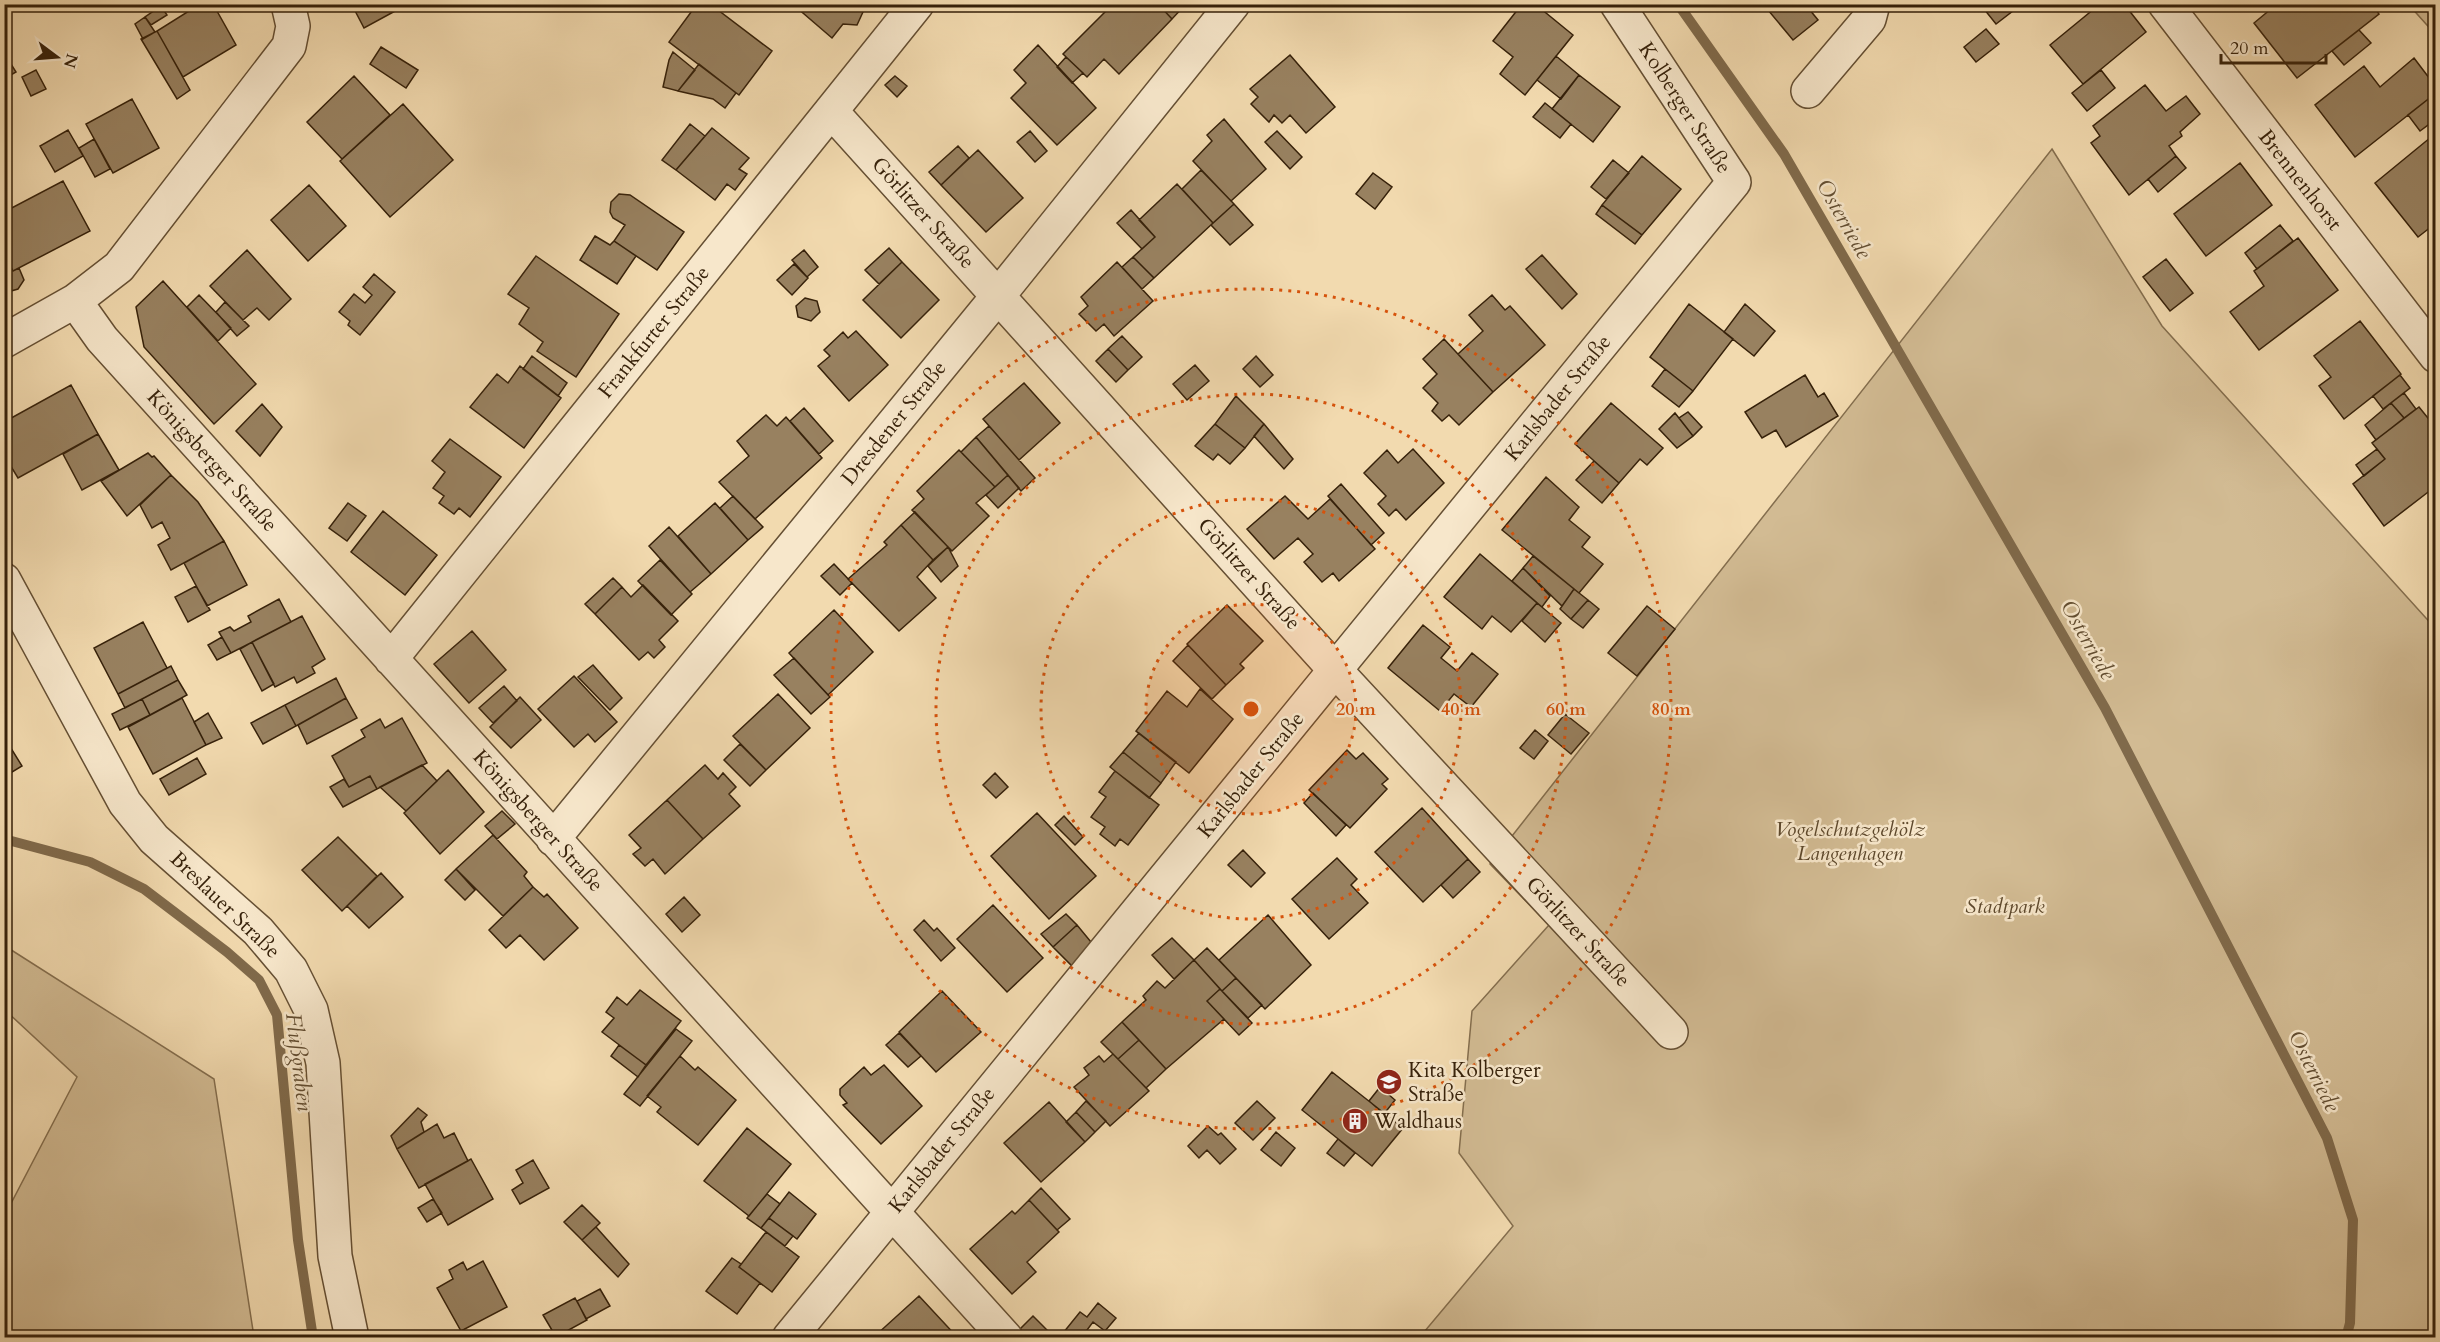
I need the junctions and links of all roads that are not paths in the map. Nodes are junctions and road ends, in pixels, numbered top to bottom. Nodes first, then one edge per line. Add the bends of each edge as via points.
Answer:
1 (288, 4) edge
2 (917, 4) edge
3 (1233, 4) edge
4 (1617, 4) edge
5 (1873, 4) edge
6 (2165, 4) edge
7 (1808, 91) dead end
8 (831, 111) junction
9 (1734, 182) joint
10 (998, 296) junction
11 (75, 301) junction
12 (4, 341) edge
13 (2436, 356) edge
14 (4, 580) edge
15 (391, 659) junction
16 (1336, 671) junction
17 (553, 839) junction
18 (1671, 1032) dead end
19 (891, 1212) junction
20 (352, 1338) edge
21 (789, 1338) edge
22 (1005, 1338) edge

1 - 11 street via 293,26 289,46 118,267
2 - 8 street, Frankfurter Straße
3 - 10 street, Dresdener Straße
4 - 9 street, Kolberger Straße
5 - 7 street via 1869,20
6 - 13 street, Brennenhorst
8 - 10 street, Görlitzer Straße
8 - 15 street, Frankfurter Straße
9 - 16 street, Karlsbader Straße
10 - 16 street, Görlitzer Straße
10 - 17 street, Dresdener Straße
11 - 12 street
11 - 15 street, Königsberger Straße via 102,339
14 - 20 street, Breslauer Straße via 125,803 154,838 258,931 291,970 311,1010 322,1063 334,1256
15 - 17 street, Königsberger Straße
16 - 18 street, Görlitzer Straße
16 - 19 street, Karlsbader Straße
17 - 19 street, Königsberger Straße
19 - 21 street, Karlsbader Straße
19 - 22 street, Königsberger Straße

